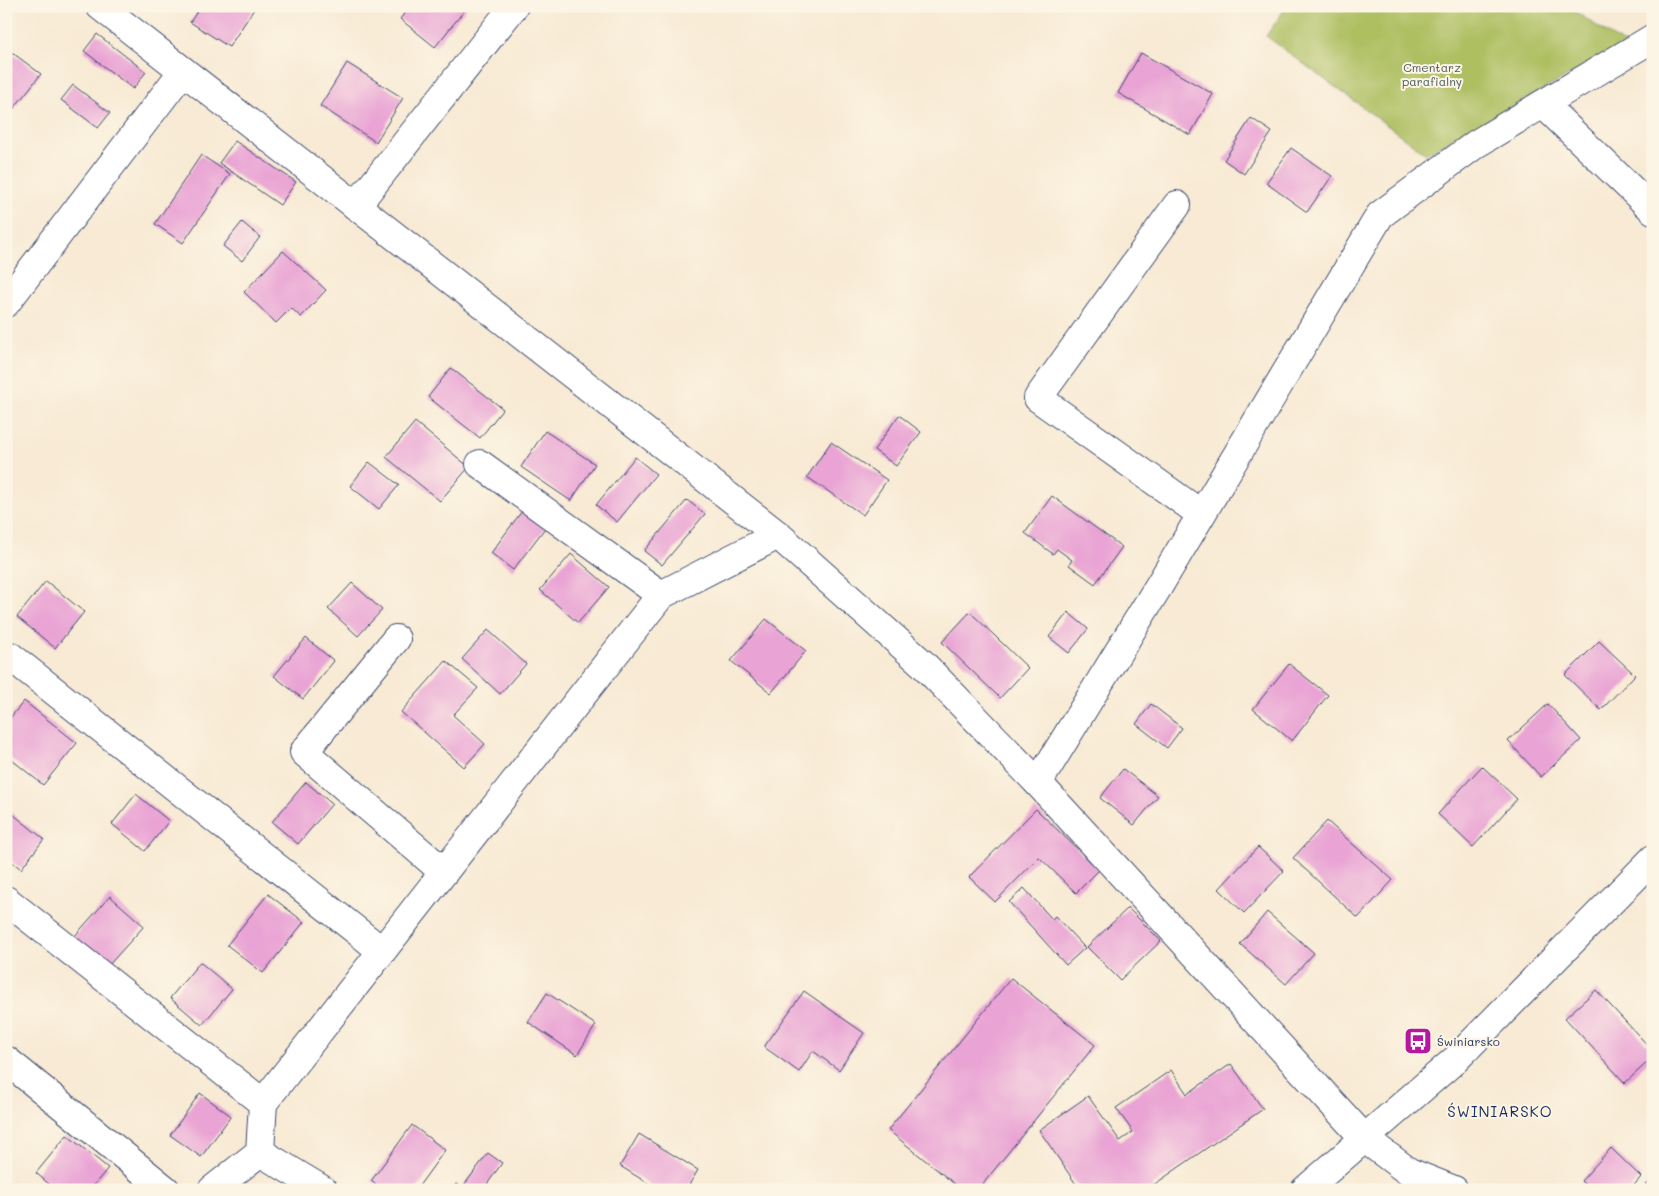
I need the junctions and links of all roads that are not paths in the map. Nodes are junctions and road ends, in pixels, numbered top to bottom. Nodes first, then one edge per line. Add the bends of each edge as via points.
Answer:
1 (100, 6) edge
2 (514, 6) edge
3 (1653, 38) edge
4 (182, 71) junction
5 (1543, 104) junction
6 (1177, 205) dead end
7 (356, 206) junction
8 (1653, 210) edge
9 (6, 303) edge
10 (480, 464) dead end
11 (1201, 514) junction
12 (778, 535) junction
13 (661, 595) junction
14 (396, 639) dead end
15 (10, 656) dead end
16 (1038, 783) junction
17 (1653, 859) edge
18 (444, 872) junction
19 (6, 900) edge
20 (382, 951) junction
21 (6, 1060) edge
22 (263, 1104) junction
23 (1365, 1139) junction
24 (260, 1152) junction
25 (166, 1190) edge
26 (212, 1190) edge
27 (323, 1190) edge
28 (1305, 1190) edge
29 (1454, 1190) edge

1 - 4 street
2 - 7 street
3 - 5 street
4 - 7 street
4 - 9 street
5 - 8 street
5 - 11 street via 1476,144 1380,215
6 - 11 street via 1038,398
7 - 12 street
10 - 13 street
11 - 16 street
12 - 13 street
12 - 16 street via 923,664
13 - 18 street
14 - 18 street via 304,752
15 - 20 street
16 - 23 street
17 - 23 street via 1456,1059
18 - 20 street
19 - 22 street
20 - 22 street
21 - 25 street
22 - 24 street
23 - 28 street
23 - 29 street via 1409,1172
24 - 26 street
24 - 27 street

